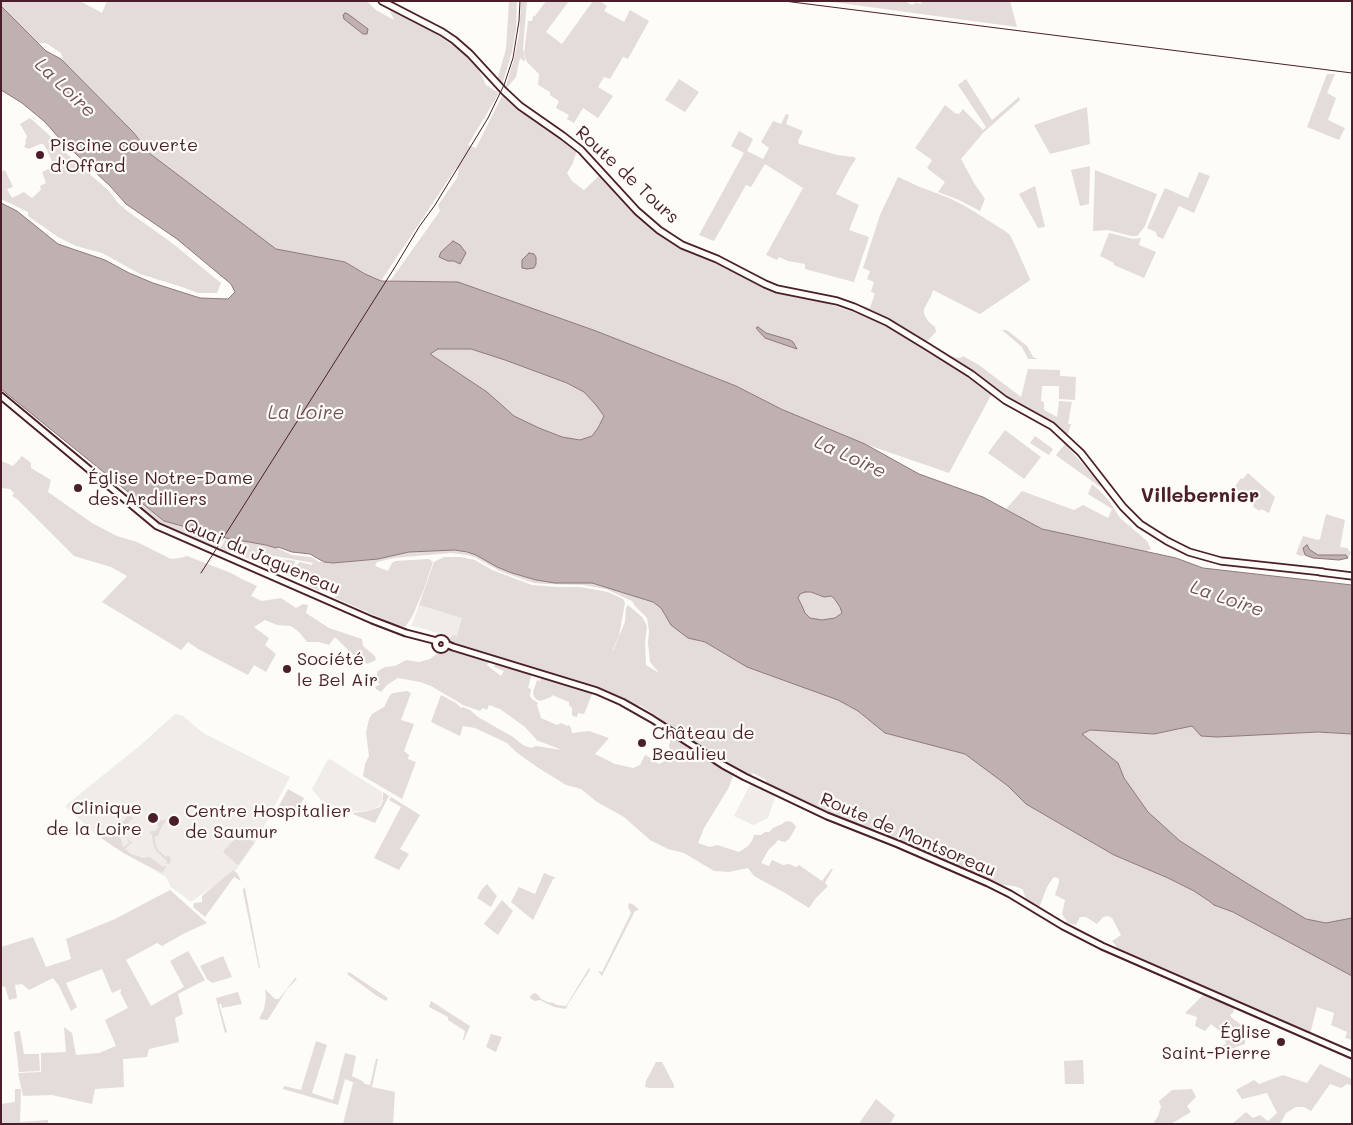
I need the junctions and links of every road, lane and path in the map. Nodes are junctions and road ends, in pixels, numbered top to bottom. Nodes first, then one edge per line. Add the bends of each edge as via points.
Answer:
1 (382, 1) edge
2 (1, 396) edge
3 (1352, 576) edge
4 (436, 643) junction
5 (446, 646) junction
6 (1352, 1056) edge

1 - 3 main road, Route de Tours via 454,40 520,106 581,150 638,211 682,245 777,289 837,301 872,315 928,347 1032,415 1065,441 1140,524 1178,547 1230,563
2 - 4 main road, Quai du Jagueneau via 162,529 372,620
4 - 5 main road via 441,650
4 - 5 main road via 442,639
5 - 6 main road, Route de Montsoreau via 597,691 622,702 745,777 840,822 988,883 1102,946

